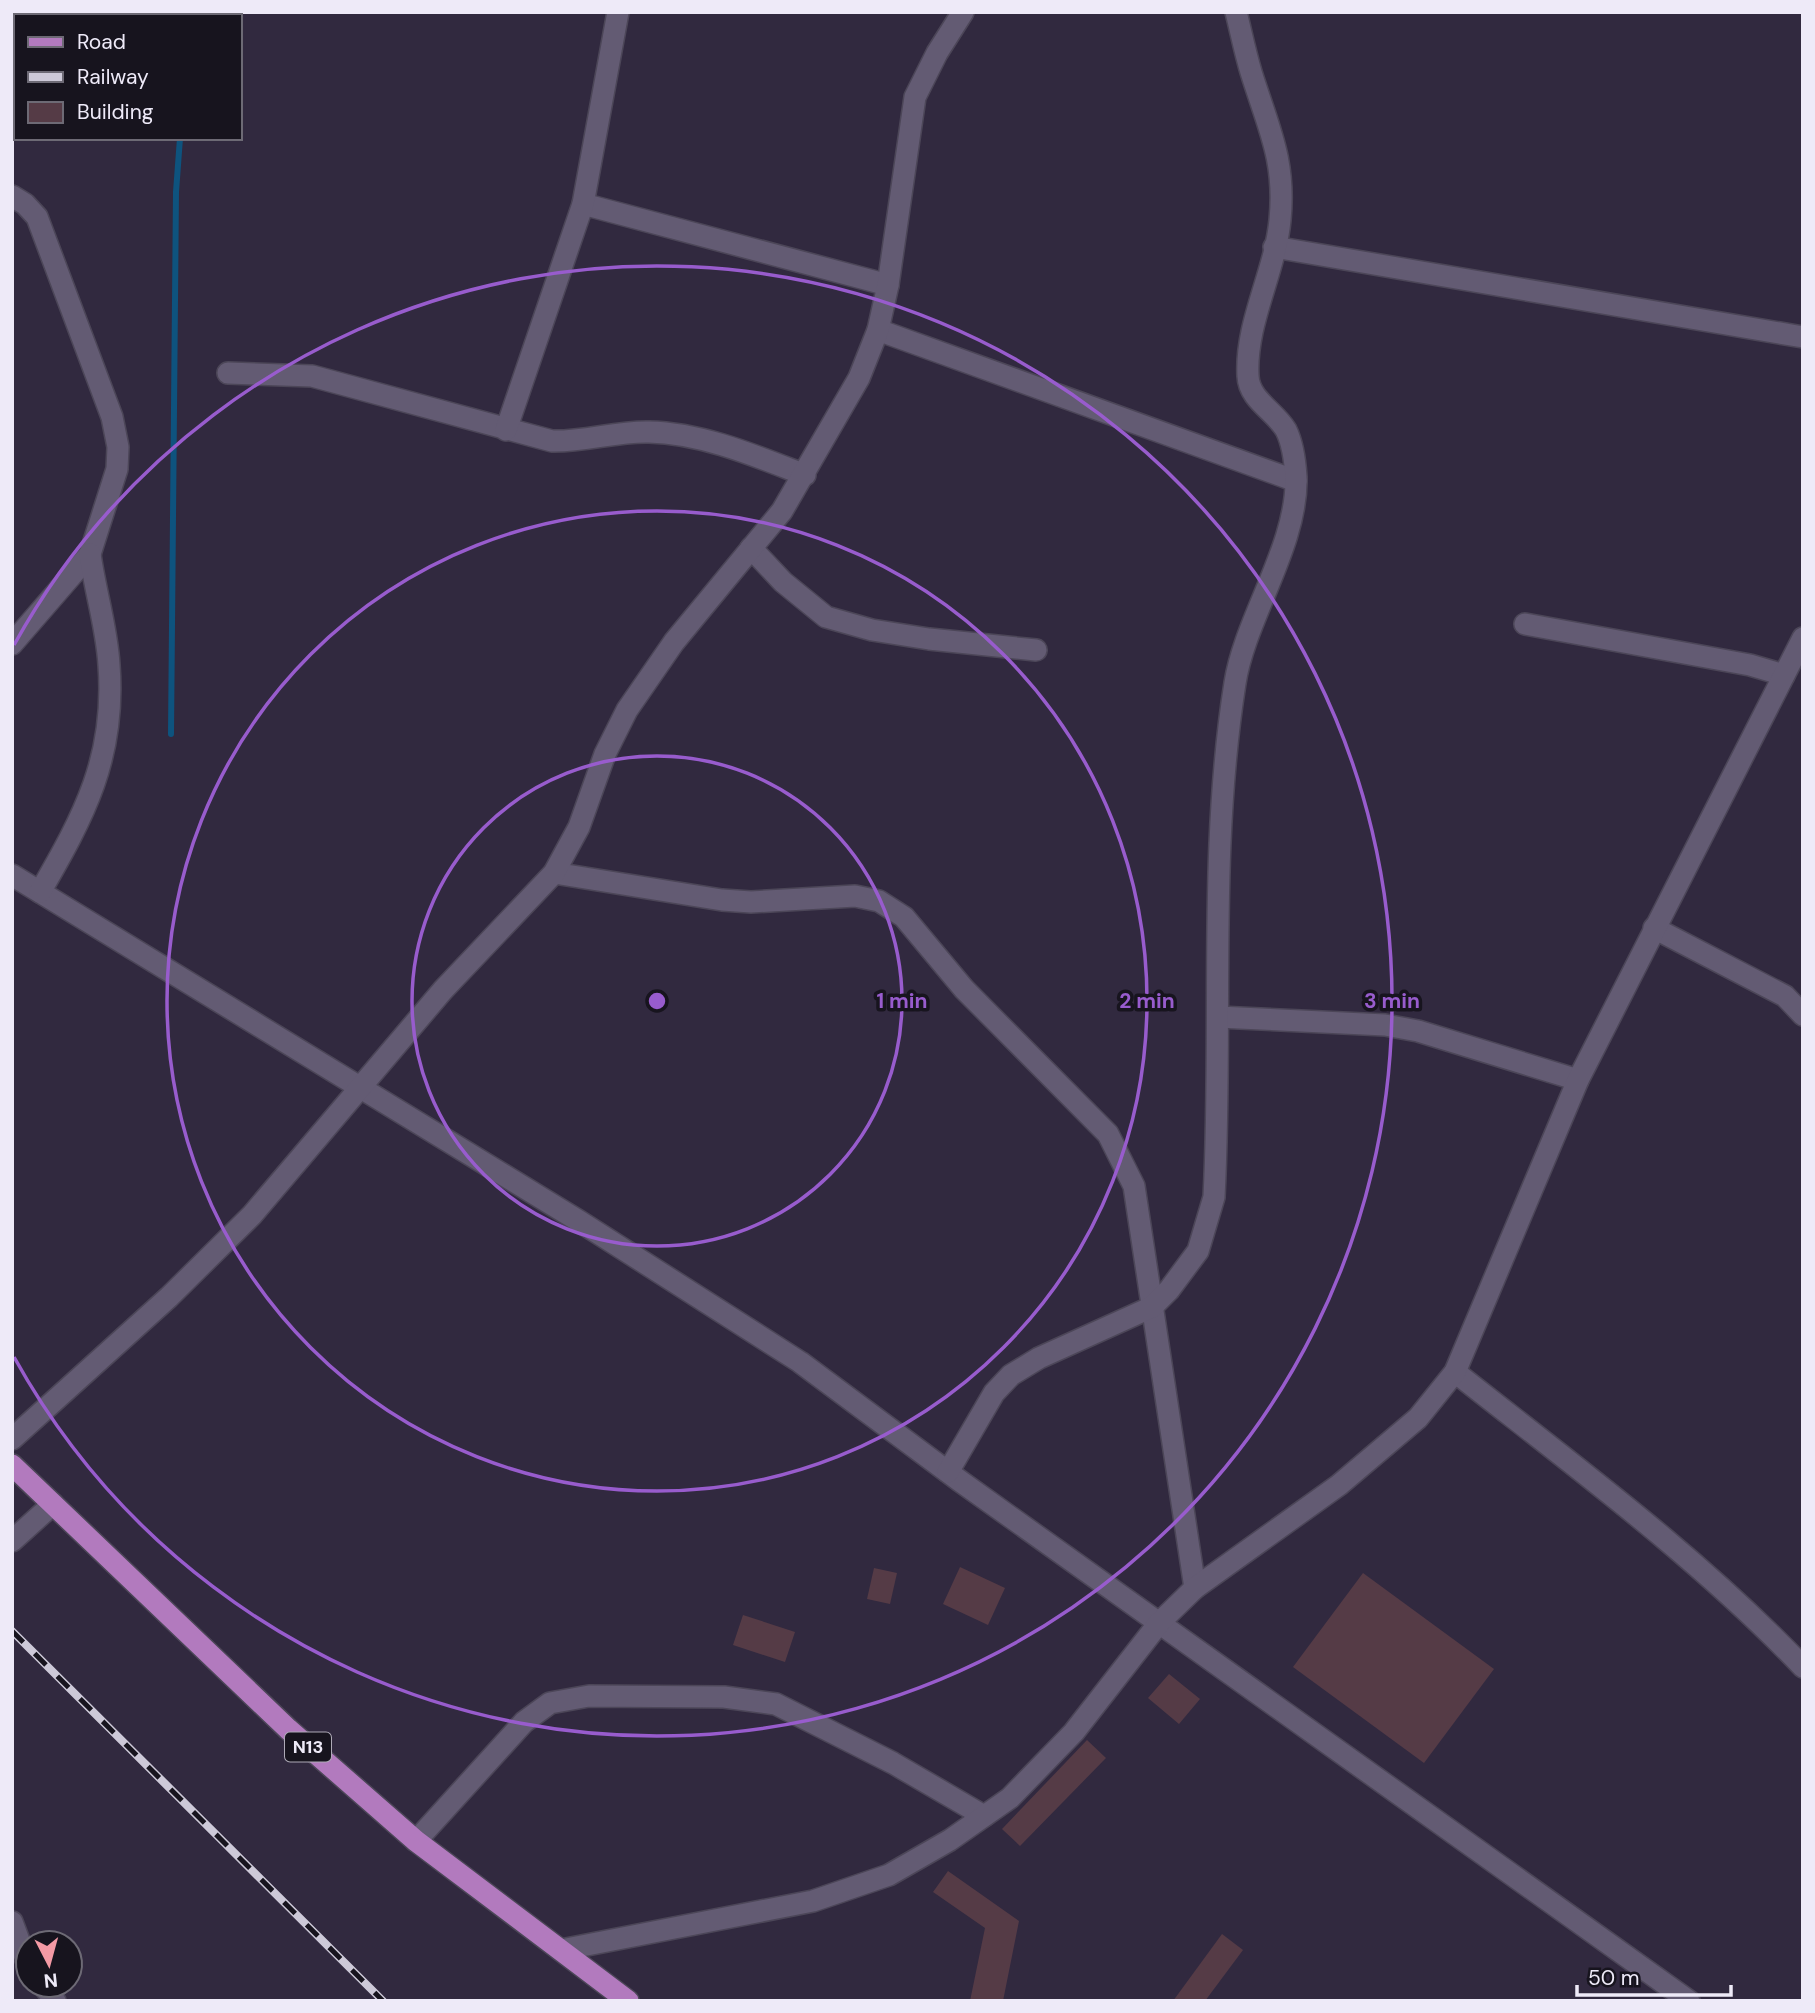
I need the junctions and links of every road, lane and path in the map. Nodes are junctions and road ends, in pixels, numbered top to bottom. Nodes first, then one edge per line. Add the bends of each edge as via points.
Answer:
1 (618, 12) edge
2 (963, 12) edge
3 (1236, 12) edge
4 (12, 196) edge
5 (583, 204) junction
6 (1274, 247) junction
7 (888, 285) junction
8 (877, 330) junction
9 (1803, 337) edge
10 (228, 373) dead end
11 (506, 429) junction
12 (805, 475) junction
13 (1296, 481) junction
14 (751, 548) junction
15 (90, 554) junction
16 (1525, 624) dead end
17 (1803, 638) edge
18 (12, 644) edge
19 (1036, 650) dead end
20 (1783, 675) junction
21 (554, 873) junction
22 (12, 875) edge
23 (40, 892) junction
24 (1654, 928) junction
25 (1794, 994) edge
26 (1803, 1015) edge
27 (1218, 1017) junction
28 (1578, 1080) junction
29 (359, 1086) junction
30 (1152, 1307) junction
31 (1455, 1372) junction
32 (12, 1440) edge
33 (12, 1465) edge
34 (947, 1472) junction
35 (53, 1504) junction
36 (12, 1541) edge
37 (1195, 1588) junction
38 (1159, 1623) junction
39 (1803, 1667) edge
40 (984, 1816) junction
41 (416, 1841) junction
42 (561, 1950) junction
43 (628, 2001) edge
44 (1689, 2001) edge

1 - 5 street
2 - 7 street via 915,97
3 - 6 street via 1281,169 1280,222
4 - 15 street via 37,217 112,417 117,469
5 - 7 street
5 - 11 street
6 - 9 street
6 - 13 street via 1248,355 1248,381 1259,402 1285,428 1294,454
7 - 8 street
8 - 12 street via 859,378
8 - 13 street
10 - 11 street via 312,376
11 - 12 street via 552,441 577,442 624,432 651,432 742,449
12 - 14 street
13 - 27 street via 1289,527 1236,678 1220,826
14 - 19 street via 826,617 929,639
14 - 21 street via 674,642 627,710 605,754 579,827
15 - 18 street
15 - 23 street via 109,663 106,731 96,785
16 - 20 street via 1750,664
17 - 20 street
20 - 24 street
21 - 29 street
21 - 30 street via 722,900 855,896 879,901 904,917 964,989 1108,1134 1134,1186
22 - 23 street
23 - 29 street
24 - 25 street
24 - 28 street
25 - 26 street
27 - 28 street via 1385,1025
27 - 30 street via 1214,1197 1198,1251
28 - 31 street
29 - 32 street via 252,1215
29 - 34 street via 800,1362
30 - 34 street via 1011,1375 994,1393
30 - 37 street
31 - 37 street via 1395,1440
31 - 39 street via 1640,1519
33 - 35 main road, N13
34 - 38 street
35 - 36 street
35 - 41 main road, N13 via 288,1729
37 - 38 street
38 - 40 street via 1074,1732 1010,1798
38 - 44 street
40 - 41 street via 893,1763 776,1704 724,1698 589,1696 550,1703 524,1722
40 - 42 street via 889,1875 813,1900
41 - 42 main road, N13
42 - 43 main road, N13

